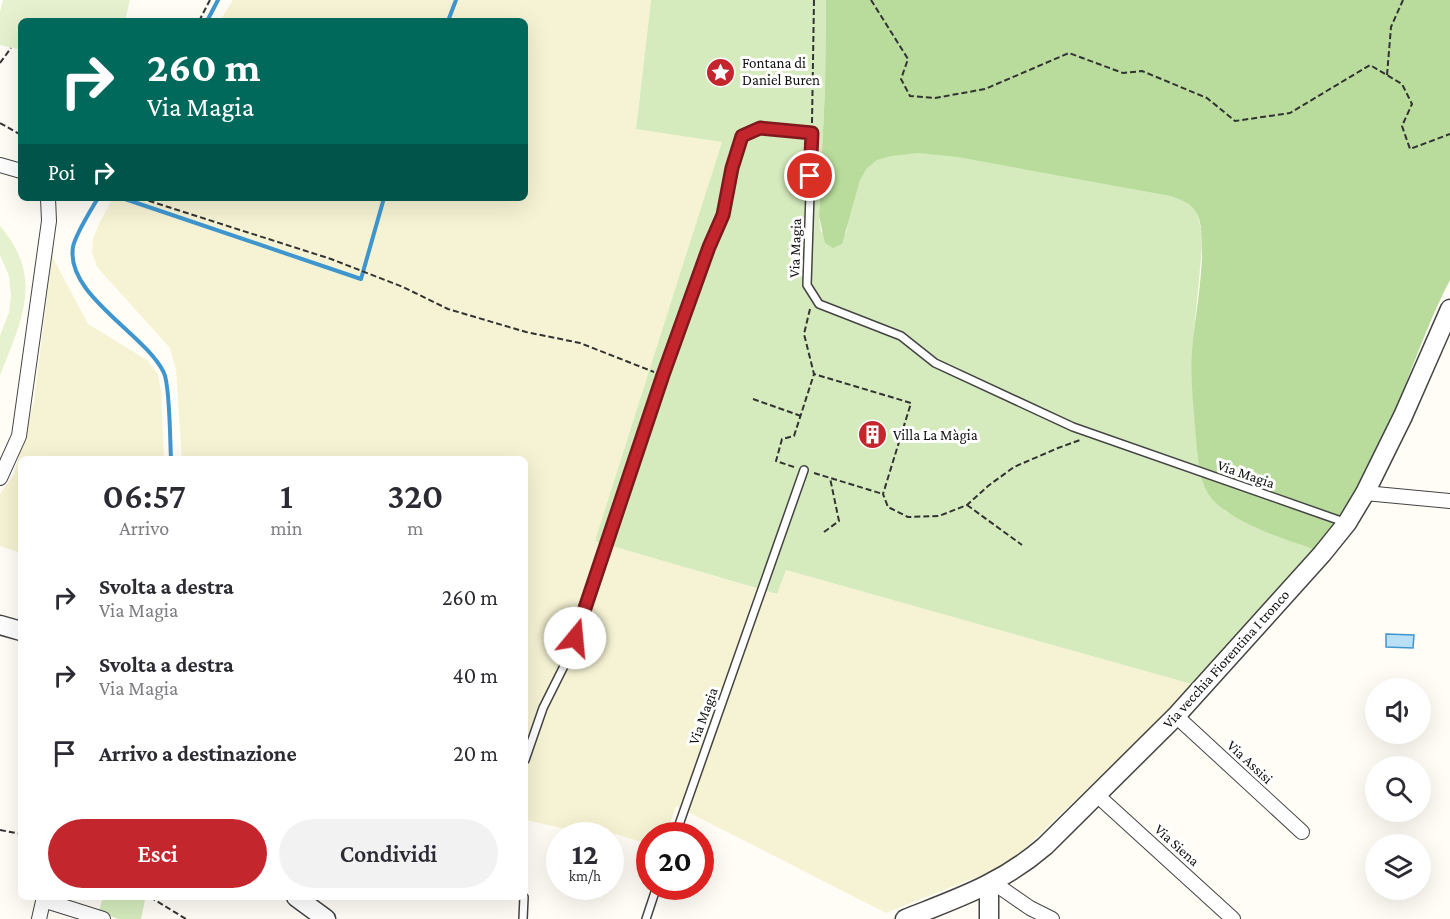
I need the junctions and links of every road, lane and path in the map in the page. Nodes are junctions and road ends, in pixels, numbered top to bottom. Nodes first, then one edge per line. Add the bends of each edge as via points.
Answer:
1 (210, 0) edge
2 (814, 0) edge
3 (871, 0) edge
4 (1403, 0) edge
5 (201, 18) edge
6 (10, 48) dead end
7 (0, 63) edge
8 (1387, 75) junction
9 (0, 123) edge
10 (18, 133) edge
11 (812, 133) junction
12 (1450, 134) edge
13 (0, 165) edge
14 (18, 170) edge
15 (48, 201) edge
16 (149, 201) edge
17 (813, 294) junction
18 (1450, 309) edge
19 (814, 374) junction
20 (663, 375) junction
21 (753, 399) dead end
22 (801, 416) junction
23 (1094, 436) junction
24 (804, 470) junction
25 (0, 478) edge
26 (830, 478) junction
27 (1365, 493) junction
28 (883, 494) junction
29 (1450, 501) edge
30 (967, 505) junction
31 (1347, 523) junction
32 (824, 532) dead end
33 (1022, 545) dead end
34 (0, 625) edge
35 (18, 630) edge
36 (1176, 716) junction
37 (528, 751) edge
38 (1098, 796) junction
39 (680, 822) edge
40 (0, 830) edge
41 (1302, 832) dead end
42 (18, 833) edge
43 (992, 884) junction
44 (44, 900) edge
45 (50, 900) edge
46 (155, 900) edge
47 (300, 900) edge
48 (524, 900) edge
49 (652, 900) edge
50 (39, 919) edge
51 (104, 919) edge
52 (186, 919) edge
53 (326, 919) edge
54 (523, 919) edge
55 (646, 919) edge
56 (904, 919) edge
57 (989, 919) edge
58 (1052, 919) edge
59 (1233, 919) edge

1 - 5 path
2 - 11 path
3 - 8 path via 908,59 901,79 910,96 935,98 986,89 1069,53 1123,73 1142,71 1207,98 1235,121 1290,113 1370,65
4 - 8 path via 1391,27
6 - 7 path
8 - 12 path via 1402,84 1412,104 1402,126 1410,149
9 - 10 path
11 - 17 lane, Via Magia via 807,285
11 - 20 lane via 760,128 742,136 723,215
13 - 14 street
15 - 25 street via 49,221 18,436
16 - 20 path via 331,259 403,286 448,309 580,343
17 - 19 path via 804,334
17 - 23 lane, Via Magia via 819,304 901,336 935,363
18 - 27 street, Via vecchia Fiorentina I tronco
19 - 22 path
19 - 28 path via 911,403
20 - 37 lane via 569,656 543,708
21 - 22 path
22 - 24 path via 794,436 782,439 776,461
23 - 30 path via 1014,468
23 - 31 lane, Via Magia
24 - 26 path
24 - 39 lane, Via Magia
26 - 28 path
26 - 32 path via 839,521
27 - 29 street
27 - 31 street, Via vecchia Fiorentina I tronco
28 - 30 path via 888,507 908,517 939,516
30 - 33 path
31 - 36 street, Via vecchia Fiorentina I tronco
34 - 35 street
36 - 38 street, Via vecchia Fiorentina I tronco
36 - 41 street, Via Assisi
38 - 43 street, Via vecchia Fiorentina I tronco via 1029,860
38 - 59 street, Via Siena
40 - 42 path
43 - 56 street, Via vecchia Fiorentina I tronco
43 - 57 street
43 - 58 street
44 - 50 street
45 - 51 street
46 - 52 path
47 - 53 street
48 - 54 lane
49 - 55 lane

